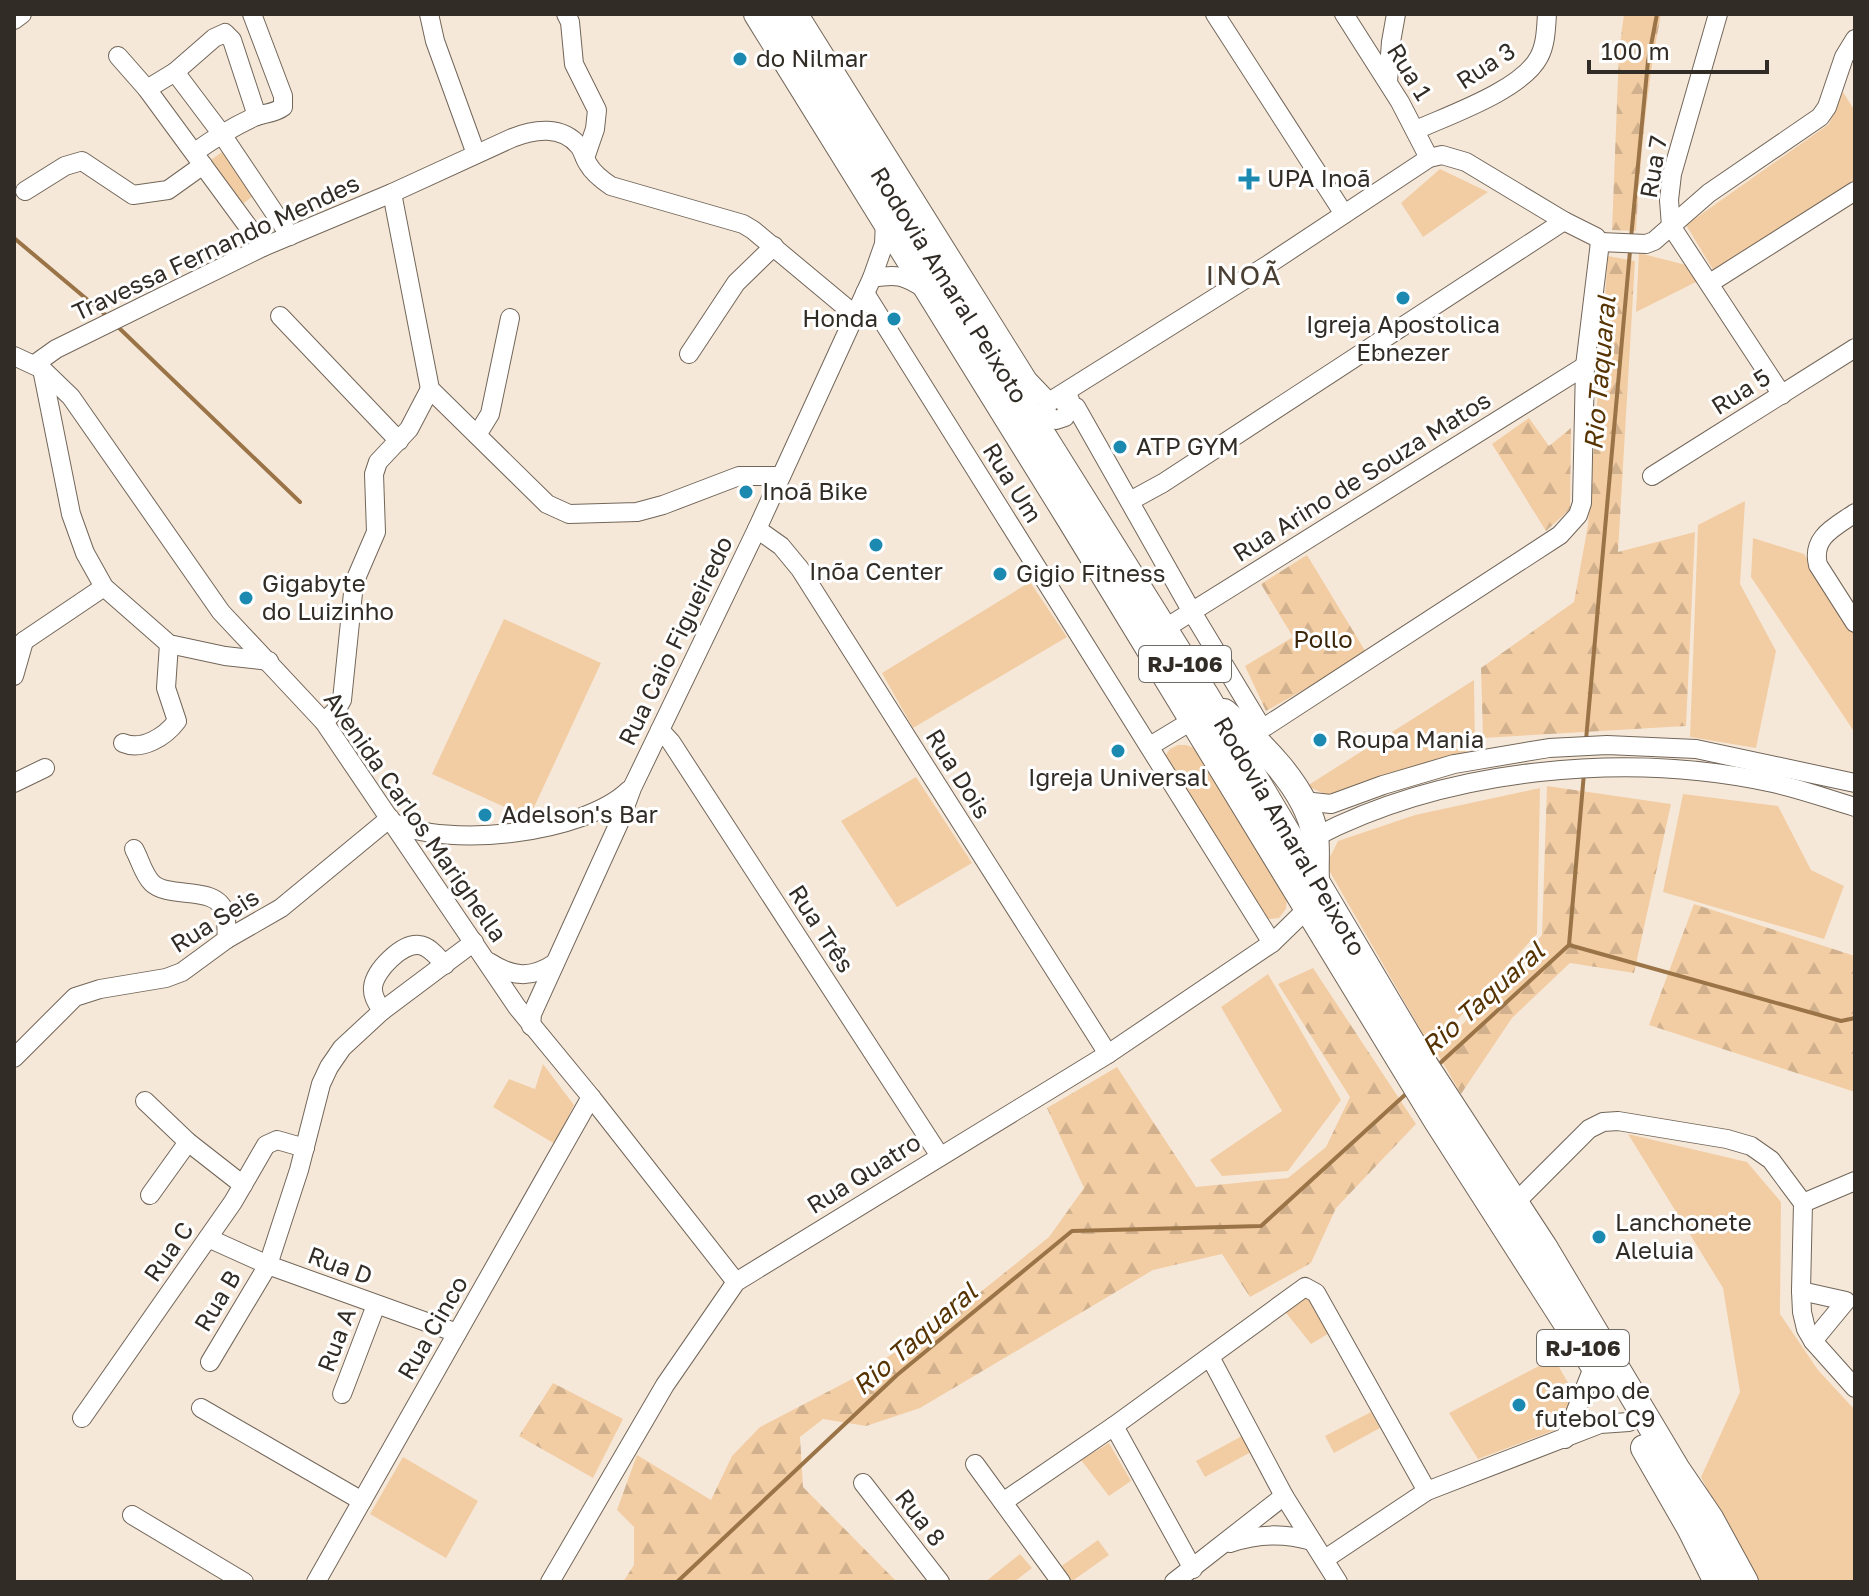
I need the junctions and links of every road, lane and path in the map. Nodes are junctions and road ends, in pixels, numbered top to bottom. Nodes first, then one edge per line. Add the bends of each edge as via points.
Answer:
1 (22, 14) edge
2 (252, 14) edge
3 (429, 14) edge
4 (566, 14) edge
5 (757, 14) edge
6 (779, 14) edge
7 (799, 14) edge
8 (1215, 14) edge
9 (1344, 14) edge
10 (1396, 14) edge
11 (1547, 14) edge
12 (1718, 14) edge
13 (14, 20) edge
14 (1855, 39) edge
15 (1391, 42) junction
16 (1363, 45) junction
17 (118, 56) dead end
18 (175, 72) junction
19 (1388, 82) junction
20 (147, 89) junction
21 (257, 116) junction
22 (1416, 130) junction
23 (221, 133) junction
24 (476, 154) junction
25 (585, 158) junction
26 (1429, 158) junction
27 (199, 159) junction
28 (25, 191) dead end
29 (1855, 191) edge
30 (392, 193) junction
31 (1344, 214) junction
32 (885, 221) junction
33 (1564, 221) junction
34 (1671, 226) junction
35 (290, 236) junction
36 (1605, 242) junction
37 (774, 246) junction
38 (263, 247) junction
39 (1710, 283) junction
40 (868, 286) junction
41 (930, 293) junction
42 (855, 315) junction
43 (280, 316) dead end
44 (510, 318) dead end
45 (1855, 348) edge
46 (689, 354) dead end
47 (14, 356) edge
48 (39, 366) junction
49 (1585, 366) junction
50 (1013, 387) junction
51 (430, 389) junction
52 (1782, 395) junction
53 (1058, 408) junction
54 (477, 435) junction
55 (399, 441) junction
56 (1060, 462) junction
57 (781, 476) junction
58 (1652, 476) dead end
59 (1130, 501) junction
60 (1855, 513) edge
61 (757, 529) junction
62 (104, 587) junction
63 (1192, 612) junction
64 (1855, 623) edge
65 (1164, 629) junction
66 (19, 639) edge
67 (169, 644) junction
68 (269, 661) junction
69 (14, 676) edge
70 (1206, 696) junction
71 (1193, 720) junction
72 (324, 722) junction
73 (660, 730) junction
74 (1257, 732) junction
75 (123, 743) dead end
76 (1150, 746) junction
77 (1855, 765) edge
78 (45, 768) dead end
79 (1774, 774) junction
80 (1833, 777) junction
81 (14, 783) edge
82 (1855, 783) edge
83 (632, 788) junction
84 (1303, 801) junction
85 (1331, 804) junction
86 (1855, 807) edge
87 (607, 808) junction
88 (391, 820) junction
89 (619, 823) junction
90 (1339, 825) junction
91 (433, 835) junction
92 (1315, 837) junction
93 (134, 849) dead end
94 (416, 856) junction
95 (1316, 881) junction
96 (1308, 908) junction
97 (227, 939) junction
98 (474, 942) junction
99 (1272, 943) junction
100 (487, 960) junction
101 (555, 963) junction
102 (445, 965) junction
103 (382, 1011) junction
104 (531, 1026) junction
105 (1108, 1054) junction
106 (14, 1058) edge
107 (1417, 1070) junction
108 (591, 1097) junction
109 (145, 1101) dead end
110 (1445, 1115) junction
111 (188, 1142) junction
112 (305, 1148) junction
113 (940, 1156) junction
114 (1855, 1181) edge
115 (243, 1185) junction
116 (150, 1195) dead end
117 (1515, 1203) junction
118 (1803, 1203) junction
119 (208, 1238) junction
120 (268, 1265) junction
121 (736, 1282) junction
122 (1801, 1291) junction
123 (1851, 1300) edge
124 (376, 1305) junction
125 (457, 1333) junction
126 (1813, 1341) junction
127 (1210, 1357) junction
128 (210, 1362) dead end
129 (1594, 1365) junction
130 (1855, 1388) edge
131 (342, 1394) dead end
132 (201, 1408) dead end
133 (82, 1418) dead end
134 (1629, 1422) junction
135 (1114, 1426) junction
136 (1565, 1439) junction
137 (975, 1464) dead end
138 (863, 1483) dead end
139 (1427, 1491) junction
140 (1284, 1496) junction
141 (362, 1501) junction
142 (1003, 1502) junction
143 (132, 1515) dead end
144 (1312, 1541) junction
145 (1223, 1546) junction
146 (1325, 1559) junction
147 (1193, 1569) junction
148 (244, 1582) edge
149 (316, 1582) edge
150 (550, 1582) edge
151 (940, 1582) edge
152 (1061, 1582) edge
153 (1174, 1582) edge
154 (1338, 1582) edge
155 (1717, 1582) edge
156 (1745, 1582) edge

1 - 13 street
2 - 21 street via 284,103 279,111
3 - 24 street
4 - 25 street via 574,64 597,110
5 - 32 highway, Rodovia Amaral Peixoto / RJ-106
6 - 50 highway, Rodovia Amaral Peixoto / RJ-106
7 - 53 street via 1028,380
8 - 31 street
9 - 16 street, Rua 1
10 - 15 street
11 - 22 street, Rua 3 via 1545,38 1529,71 1494,95
12 - 34 street, Rua 7 via 1672,174
14 - 34 street via 1820,117 1709,193
15 - 16 street
15 - 19 street
16 - 19 street, Rua 1
17 - 20 street
18 - 20 street
18 - 21 street via 225,33 232,40
18 - 23 street
19 - 22 street, Rua 1
20 - 27 street
21 - 23 street
22 - 26 street, Rua 1
23 - 27 street
23 - 35 street
24 - 25 street via 529,131 548,130 568,137
24 - 30 street
25 - 37 street via 611,186 743,224
26 - 31 street
26 - 33 street via 1442,155 1466,162
27 - 28 street via 168,190 133,195 82,161
27 - 38 street
29 - 39 street
30 - 35 street, Travessa Fernando Mendes
30 - 51 street, Travessa Fernando Mendes
31 - 53 street via 1086,380
32 - 40 street, Rua Caio Figueiredo via 884,244
32 - 41 highway, Rodovia Amaral Peixoto / RJ-106
33 - 36 street
33 - 59 street
34 - 36 street via 1646,244
34 - 39 street, Rua 7
35 - 38 street, Travessa Fernando Mendes
36 - 49 street
37 - 42 street
37 - 46 street via 736,283
38 - 48 street, Travessa Fernando Mendes via 56,349
39 - 52 street, Rua 7
40 - 41 street via 894,275
40 - 42 street, Rua Caio Figueiredo
40 - 76 street, Rua Um
41 - 71 highway, Rodovia Amaral Peixoto / RJ-106
42 - 57 street, Rua Caio Figueiredo
43 - 55 street
44 - 54 street via 490,414
45 - 52 street, Rua 5
47 - 48 street, Avenida Carlos Marighella
48 - 62 street via 71,514
48 - 68 street, Avenida Carlos Marighella via 71,397 221,612
49 - 63 street, Rua Arino de Souza Matos
49 - 74 street via 1582,503 1571,525
50 - 53 highway via 1027,398
50 - 56 highway, Rodovia Amaral Peixoto / RJ-106
51 - 54 street
51 - 55 street
52 - 58 street, Rua 5
53 - 56 highway
53 - 59 street via 1087,429
54 - 57 street via 547,504 569,514 637,512 739,476
55 - 72 street via 378,462 374,474 376,532 354,583 342,700
56 - 65 highway, Rodovia Amaral Peixoto / RJ-106
57 - 61 street, Rua Caio Figueiredo
59 - 63 street
60 - 64 street via 1826,532 1816,547 1818,565
61 - 73 street, Rua Caio Figueiredo
61 - 105 street, Rua Dois via 800,569
62 - 66 street
62 - 67 street
63 - 65 street, Rua Arino de Souza Matos
63 - 74 street
65 - 70 highway, Rodovia Amaral Peixoto / RJ-106
66 - 69 street
67 - 68 street
67 - 75 street via 166,688 177,721 142,747
68 - 72 street, Avenida Carlos Marighella
70 - 74 highway
70 - 95 highway, Rodovia Amaral Peixoto / RJ-106
71 - 76 street
71 - 96 highway, Rodovia Amaral Peixoto / RJ-106
72 - 88 street, Avenida Carlos Marighella
73 - 83 street, Rua Caio Figueiredo
73 - 113 street, Rua Três
74 - 84 highway
76 - 99 street, Rua Um
77 - 80 street
78 - 81 street
79 - 80 street
79 - 85 street via 1696,749 1549,748 1454,764
79 - 86 street
79 - 90 street via 1611,767 1553,770 1461,785
80 - 82 street
83 - 87 street
83 - 89 street, Rua Caio Figueiredo
84 - 85 street
84 - 92 highway
85 - 90 street
87 - 89 street via 615,811
87 - 91 street via 540,827
88 - 91 street
88 - 94 street, Avenida Carlos Marighella
88 - 97 street, Rua Seis via 281,908
89 - 101 street, Rua Caio Figueiredo
90 - 92 street
91 - 94 street
92 - 95 highway
93 - 97 street via 154,885 216,900 224,909
94 - 98 street, Avenida Carlos Marighella
95 - 107 highway, Rodovia Amaral Peixoto / RJ-106
96 - 99 street, Rua Quatro
96 - 107 highway, Rodovia Amaral Peixoto / RJ-106
97 - 106 street, Rua Seis via 182,972 75,997
98 - 100 street, Avenida Carlos Marighella
98 - 102 street, Rua B
99 - 105 street, Rua Quatro
100 - 101 street via 523,976
100 - 104 street, Avenida Carlos Marighella
101 - 104 street, Rua Caio Figueiredo
102 - 103 street, Rua B
102 - 103 street via 427,947 403,949 378,973 373,986
103 - 112 street, Rua B via 329,1067
104 - 108 street, Avenida Carlos Marighella
105 - 113 street, Rua Quatro
107 - 110 highway, Rodovia Amaral Peixoto / RJ-106
108 - 121 street, Avenida Carlos Marighella
108 - 125 street, Rua Cinco
109 - 111 street
110 - 117 highway, Rodovia Amaral Peixoto / RJ-106
110 - 129 highway, Rodovia Amaral Peixoto / RJ-106
111 - 115 street
111 - 116 street
112 - 115 street, Rua C via 271,1141
112 - 120 street, Rua B
113 - 121 street, Rua Quatro
114 - 118 street
115 - 119 street, Rua C
117 - 118 street via 1589,1129 1618,1121 1751,1146 1771,1160
117 - 156 highway, Rodovia Amaral Peixoto / RJ-106
118 - 122 street
119 - 120 street, Rua D
119 - 133 street, Rua C
120 - 124 street, Rua D
120 - 128 street, Rua B
121 - 150 street, Rua Quatro via 665,1385
122 - 123 street
122 - 126 street via 1806,1329
123 - 126 street
124 - 125 street, Rua D
124 - 131 street, Rua A
125 - 141 street, Rua Cinco
126 - 130 street
127 - 135 street
127 - 139 street via 1309,1287
127 - 140 street
129 - 134 highway, Rodovia Amaral Peixoto / RJ-106
129 - 136 street
132 - 141 street
134 - 136 street via 1600,1424
134 - 155 highway, Rodovia Amaral Peixoto / RJ-106
135 - 142 street
135 - 147 street
136 - 139 street
137 - 142 street
138 - 151 street, Rua 8
139 - 146 street
140 - 144 street
140 - 145 street
141 - 149 street, Rua Cinco
142 - 152 street
143 - 148 street
144 - 145 street via 1265,1536
144 - 146 street
145 - 147 street
146 - 154 street
147 - 153 street

